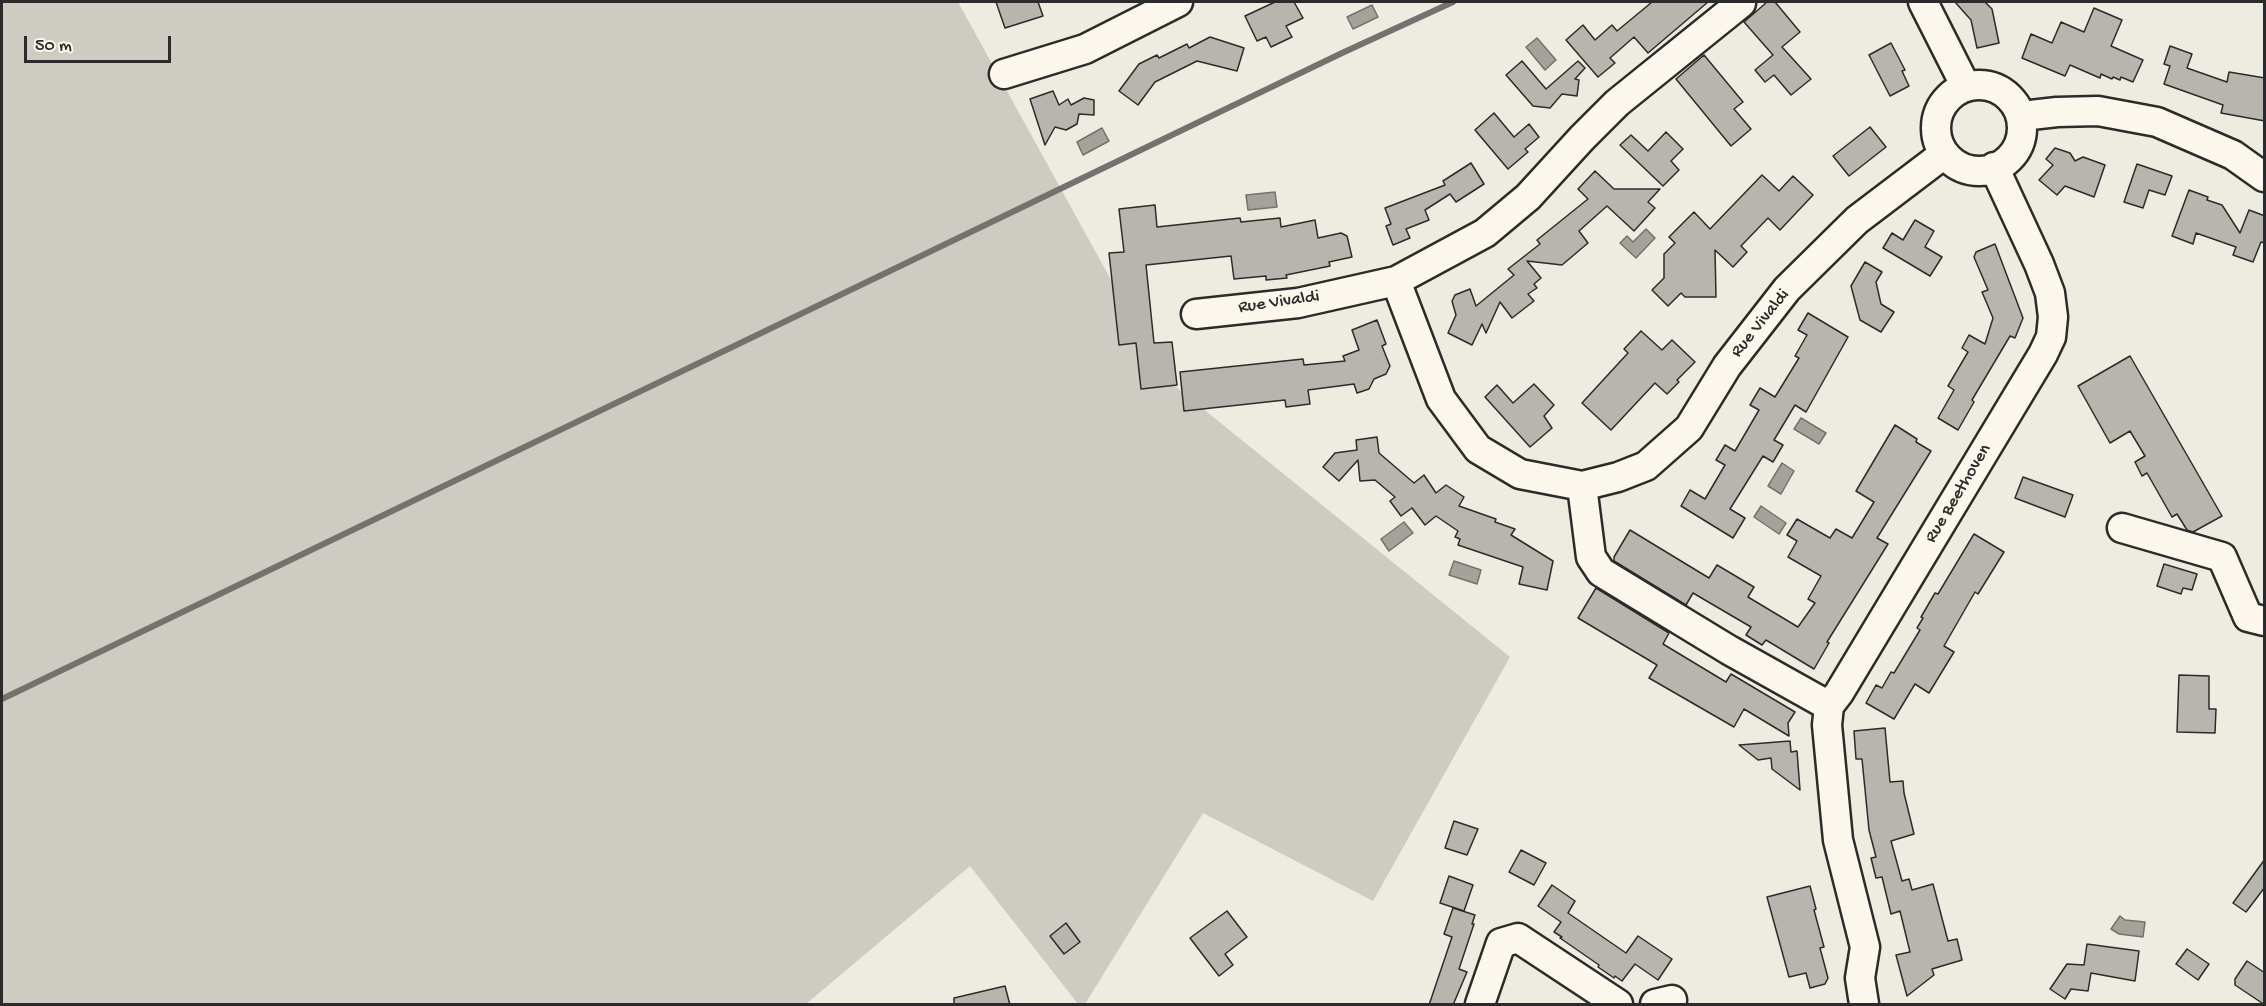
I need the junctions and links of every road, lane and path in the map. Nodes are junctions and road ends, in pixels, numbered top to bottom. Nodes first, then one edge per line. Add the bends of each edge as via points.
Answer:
1 (1178, 2) edge
2 (1923, 2) edge
3 (1741, 3) dead end
4 (1004, 74) dead end
5 (1966, 87) junction
6 (2022, 116) junction
7 (1944, 154) junction
8 (1994, 167) junction
9 (2265, 177) edge
10 (1396, 281) junction
11 (1196, 314) dead end
12 (1582, 486) junction
13 (2122, 528) dead end
14 (2265, 621) edge
15 (1829, 706) junction
16 (1480, 1005) edge
17 (1618, 1005) edge
18 (1864, 1005) edge

1 - 4 street via 1085,49
2 - 5 street
3 - 10 street, Rue Vivaldi via 1617,103 1528,197 1485,233
5 - 6 street via 1994,87 2006,94
5 - 7 street via 1943,104 1937,117 1936,132
6 - 8 street via 2022,131 2013,155
6 - 9 street via 2098,111 2157,122 2233,155
7 - 8 street via 1968,170
7 - 12 street, Rue Vivaldi via 1857,220 1787,289 1727,366 1689,428 1647,466
8 - 15 street, Rue Beethoven via 2050,293 2051,337
10 - 11 street, Rue Vivaldi via 1298,303
10 - 12 street, Rue Vivaldi via 1441,399 1478,449 1520,474
12 - 15 street via 1591,557 1600,572
13 - 14 street via 2222,557 2248,617
15 - 18 street via 1827,725 1838,840 1865,947 1860,978
16 - 17 street via 1501,943 1518,938

